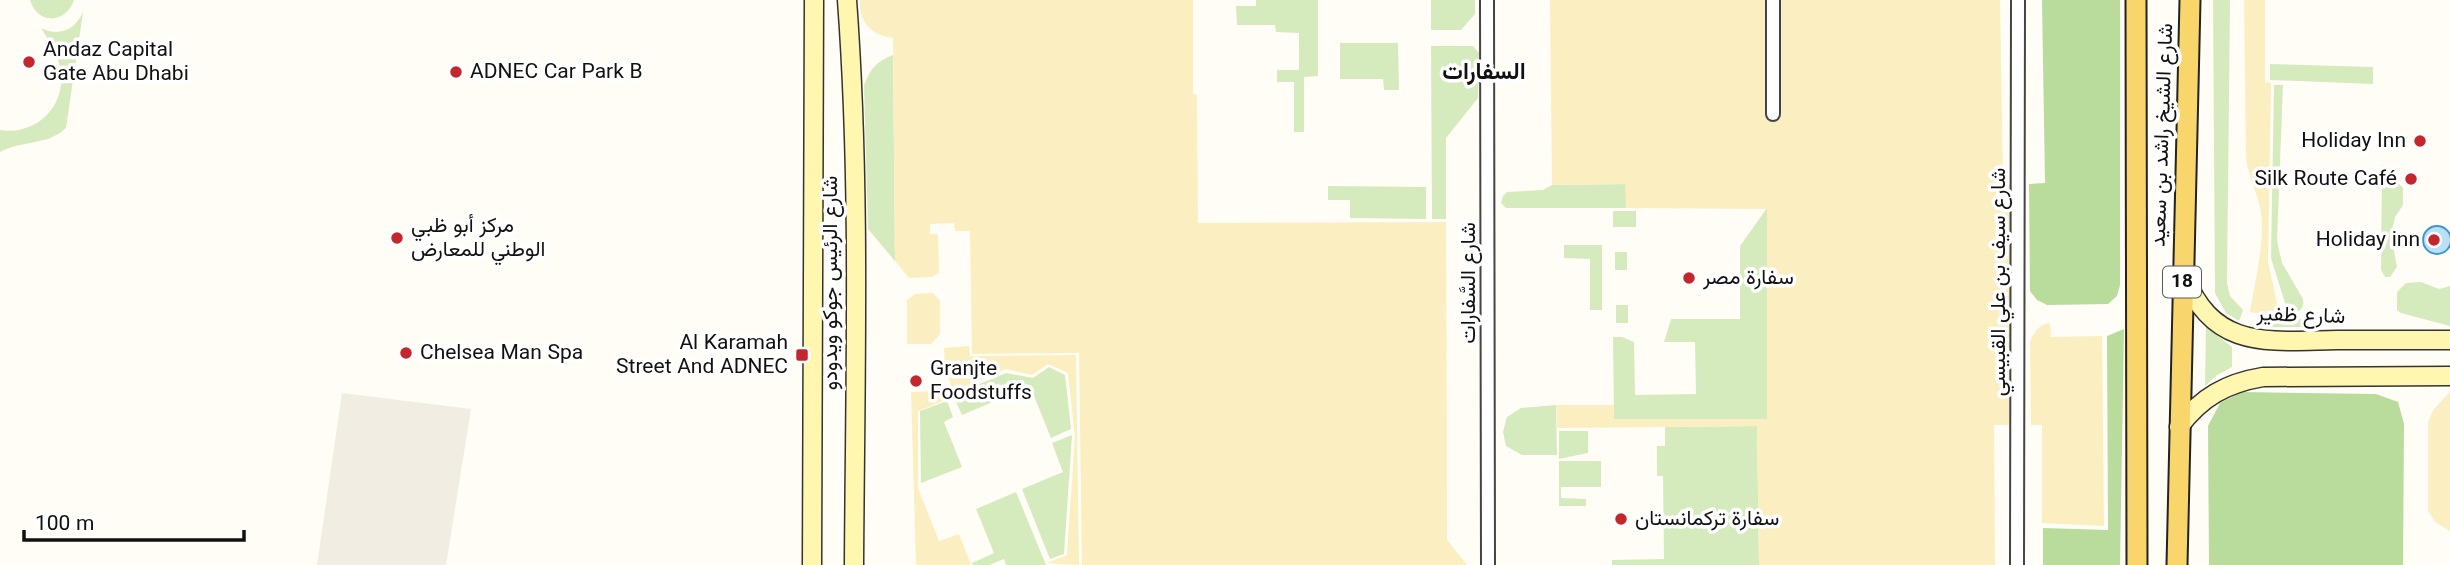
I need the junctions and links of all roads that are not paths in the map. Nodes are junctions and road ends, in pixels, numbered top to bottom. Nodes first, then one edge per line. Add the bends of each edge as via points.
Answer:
1 (814, 0) edge
2 (847, 0) edge
3 (1487, 0) edge
4 (1773, 0) edge
5 (2018, 0) edge
6 (2136, 0) edge
7 (2190, 0) edge
8 (1773, 114) dead end
9 (2182, 272) junction
10 (2450, 340) edge
11 (2450, 376) edge
12 (2179, 427) junction
13 (812, 565) edge
14 (854, 565) edge
15 (1488, 565) edge
16 (2017, 565) edge
17 (2137, 565) edge
18 (2177, 565) edge

1 - 13 street, شارع الرئيس جوكو ويدودو
2 - 14 street, شارع الرئيس جوكو ويدودو via 855,239
3 - 15 street, شارع السَّفارات
4 - 8 street
5 - 16 street, شارع سيف بن علي القبيسي
6 - 17 main road, شارع الشيخ راشد بن سعيد / 18
7 - 9 main road, شارع الشيخ راشد بن سعيد / 18
9 - 10 street, شارع ظفير via 2196,303 2209,317 2259,341
9 - 12 main road, شارع الشيخ راشد بن سعيد / 18
11 - 12 street via 2240,381 2201,402
12 - 18 main road, شارع الشيخ راشد بن سعيد / 18

